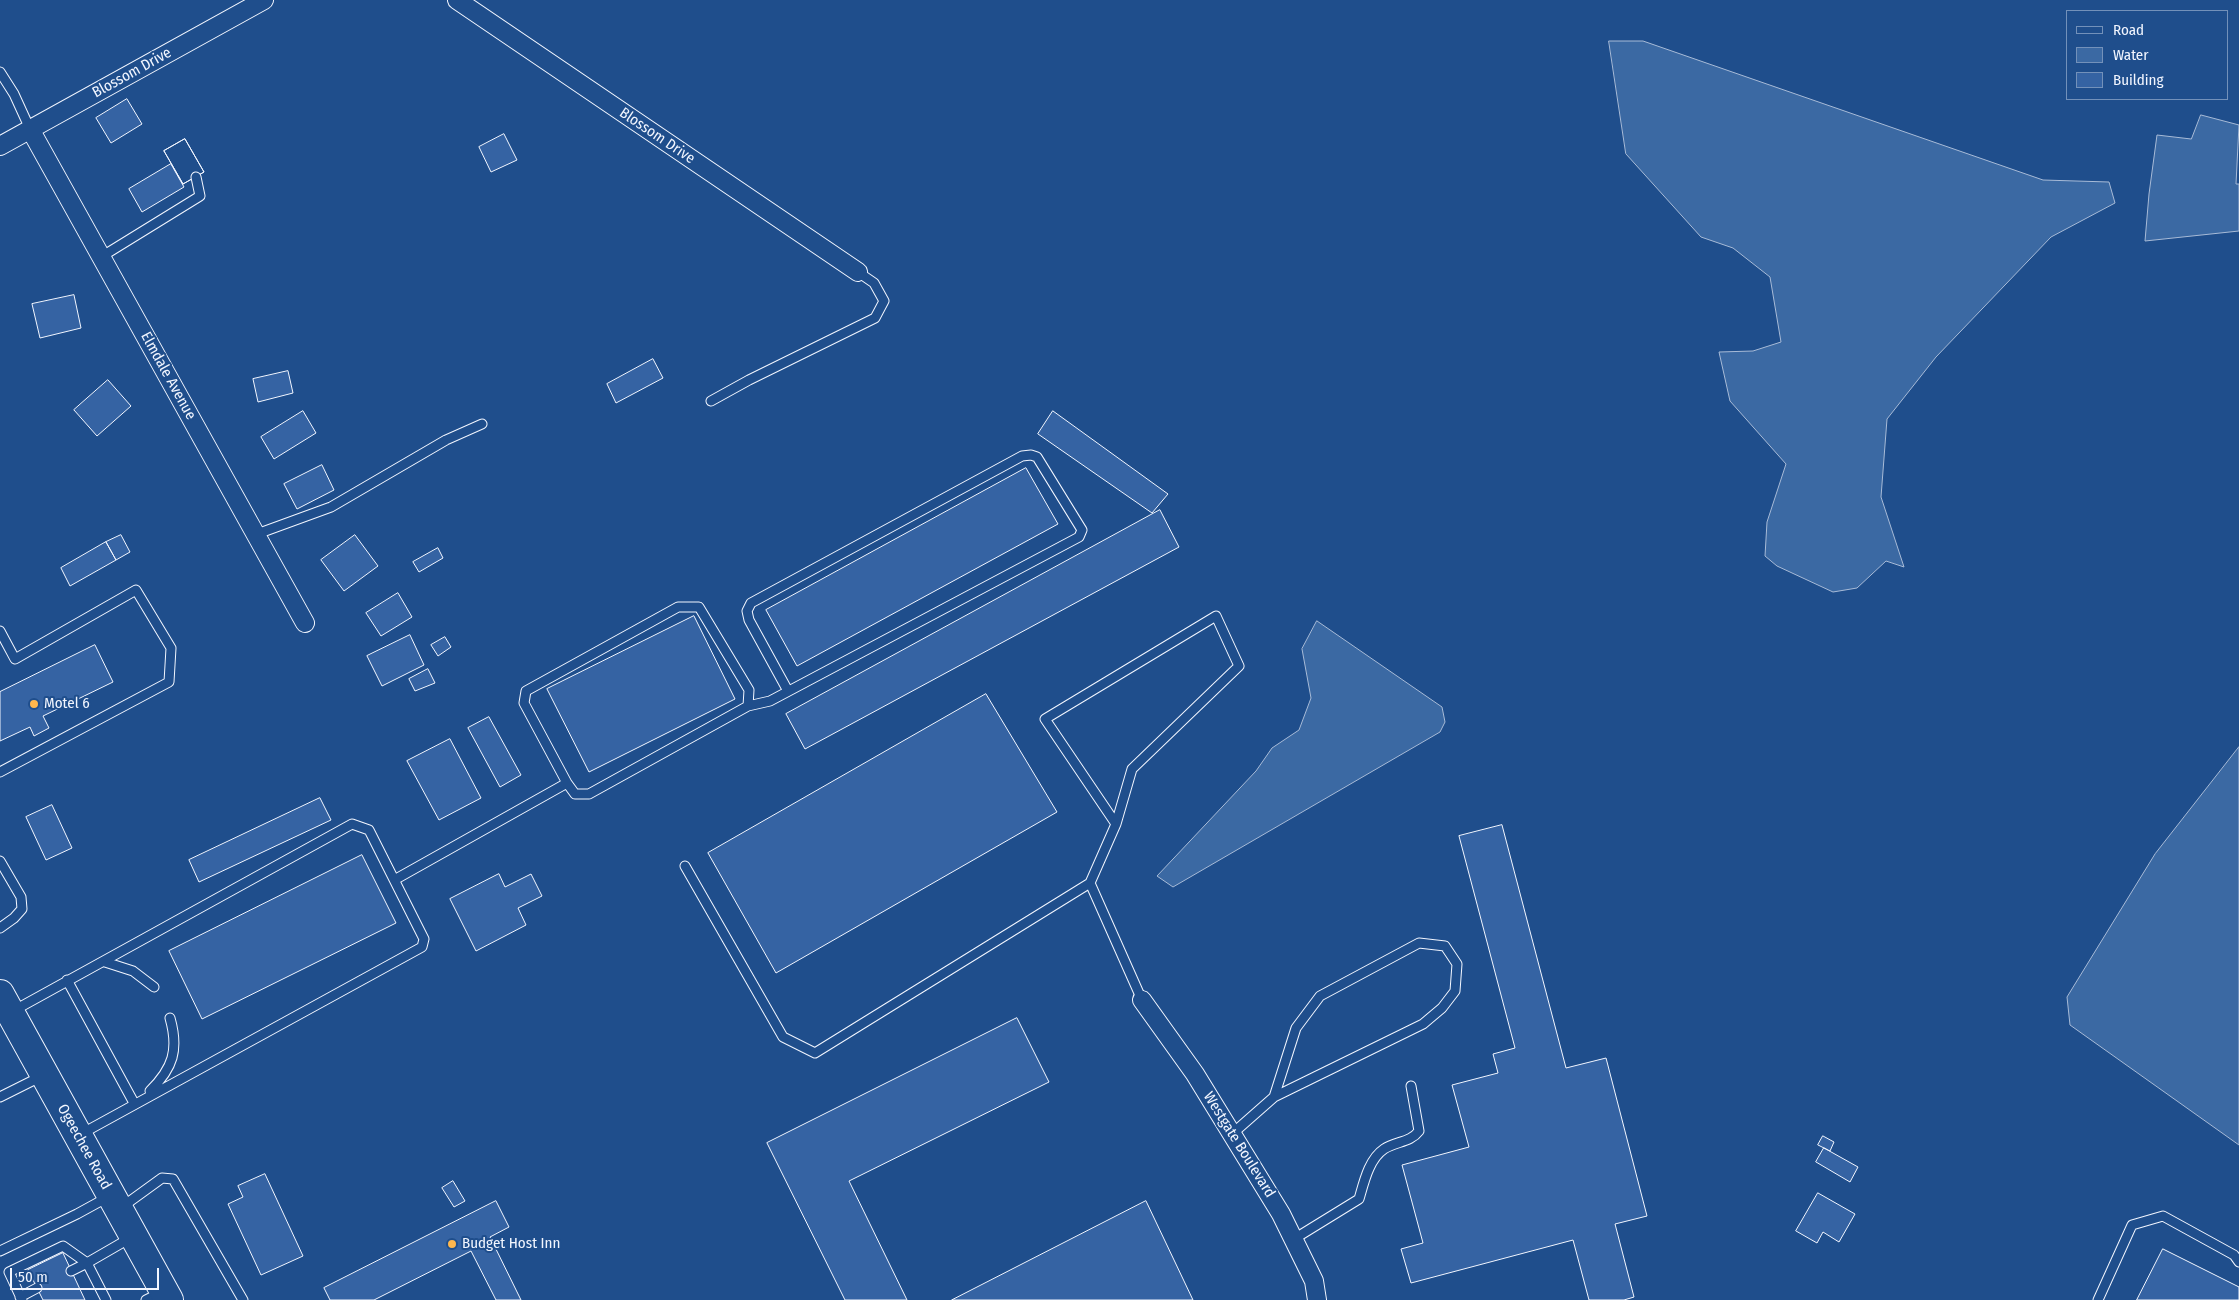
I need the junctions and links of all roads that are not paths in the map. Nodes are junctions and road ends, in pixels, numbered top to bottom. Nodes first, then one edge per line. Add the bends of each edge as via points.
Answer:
1 (264, 0) edge
2 (457, 0) edge
3 (0, 72) edge
4 (30, 129) junction
5 (0, 146) edge
6 (196, 177) dead end
7 (101, 257) junction
8 (858, 272) joint
9 (711, 401) dead end
10 (482, 424) dead end
11 (256, 534) junction
12 (306, 623) dead end
13 (0, 631) edge
14 (788, 691) junction
15 (748, 706) junction
16 (0, 772) edge
17 (567, 783) junction
18 (1116, 824) junction
19 (0, 861) edge
20 (685, 866) dead end
21 (396, 880) junction
22 (1090, 883) junction
23 (0, 928) edge
24 (105, 962) junction
25 (67, 980) junction
26 (154, 988) dead end
27 (1142, 1000) joint
28 (5, 1003) edge
29 (170, 1018) dead end
30 (45, 1075) junction
31 (1411, 1086) dead end
32 (0, 1097) edge
33 (145, 1097) junction
34 (1274, 1097) junction
35 (134, 1103) junction
36 (1232, 1134) junction
37 (78, 1135) junction
38 (115, 1203) junction
39 (134, 1236) junction
40 (1294, 1239) junction
41 (0, 1251) edge
42 (2239, 1262) edge
43 (87, 1263) junction
44 (71, 1271) dead end
45 (37, 1288) dead end
46 (160, 1297) edge
47 (21, 1299) edge
48 (106, 1300) edge
49 (242, 1300) edge
50 (1317, 1300) edge
51 (2098, 1300) edge

1 - 4 street, Blossom Drive
2 - 8 street, Blossom Drive
3 - 4 lane
4 - 5 street, Blossom Drive
4 - 7 street, Elmdale Avenue
6 - 7 lane via 200,196
7 - 11 street, Elmdale Avenue
8 - 9 lane via 874,283 884,301 875,318
10 - 11 lane via 446,440 332,507
11 - 12 street, Elmdale Avenue
13 - 16 lane via 15,659 136,590 171,648 169,682
14 - 14 lane via 1080,537 1082,530 1037,456 1022,456 752,603 747,610 749,620
14 - 15 lane via 770,701
15 - 17 lane via 589,794 575,794
15 - 17 lane via 748,690 699,606 678,607 526,691 524,703
17 - 21 lane
18 - 18 lane via 1132,769 1239,666 1216,616 1045,719
18 - 22 lane
19 - 23 lane via 21,897 22,909
20 - 22 lane via 784,1038 815,1053
21 - 24 lane via 369,830 352,824
21 - 33 lane via 424,938 422,947
22 - 27 lane
24 - 25 lane
24 - 26 lane via 133,971
25 - 28 lane
25 - 35 lane
27 - 36 street, Westgate Boulevard via 1195,1074
28 - 30 main road, Ogeechee Road
29 - 33 lane via 175,1036 174,1055 164,1076
30 - 32 lane
30 - 37 main road, Ogeechee Road
31 - 40 lane via 1419,1131 1413,1138 1384,1149 1365,1176 1359,1199
33 - 35 lane
34 - 34 lane via 1423,1024 1442,1008 1455,991 1457,964 1445,946 1419,943 1320,996 1296,1028
34 - 36 lane
35 - 37 lane
36 - 40 street, Westgate Boulevard
37 - 38 main road, Ogeechee Road
38 - 39 main road, Ogeechee Road
38 - 41 lane via 78,1214
38 - 49 lane via 162,1178 172,1179
39 - 43 lane
39 - 46 main road, Ogeechee Road
40 - 50 street, Westgate Boulevard via 1314,1281
42 - 51 lane via 2234,1255 2163,1216 2132,1224
43 - 44 lane
43 - 47 lane via 63,1246 9,1272
43 - 48 lane
45 - 47 lane

